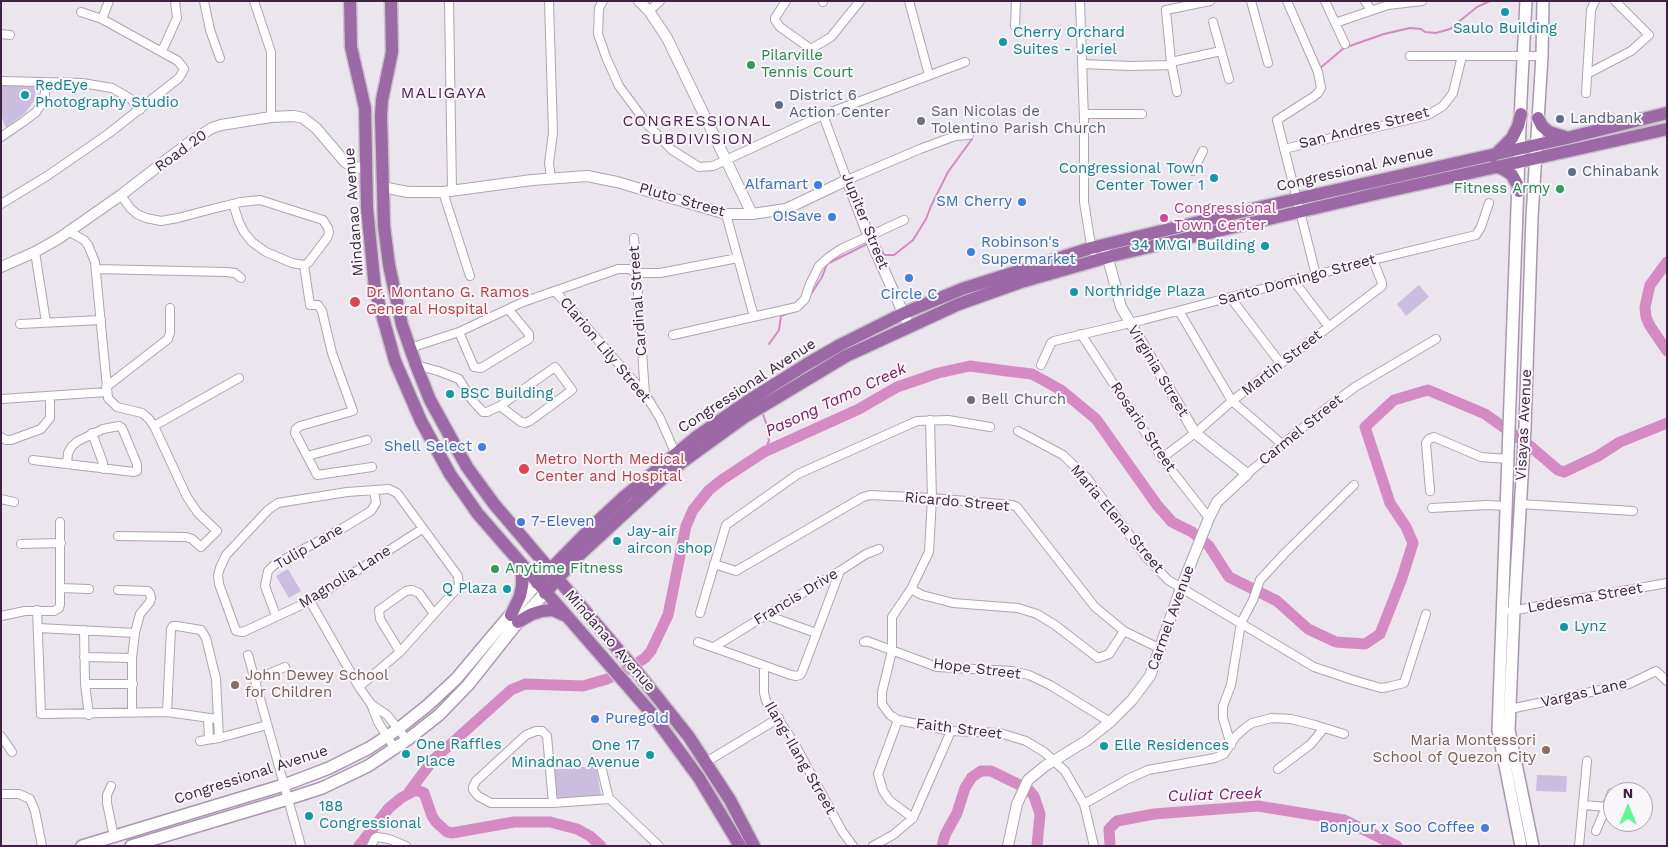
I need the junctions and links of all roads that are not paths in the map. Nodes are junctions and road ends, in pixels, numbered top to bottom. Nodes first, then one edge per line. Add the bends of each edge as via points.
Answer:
1 (109, 1) edge
2 (175, 1) edge
3 (204, 1) edge
4 (254, 1) edge
5 (350, 1) edge
6 (391, 1) edge
7 (449, 1) edge
8 (548, 1) edge
9 (602, 1) edge
10 (638, 1) edge
11 (660, 1) edge
12 (786, 1) edge
13 (860, 1) edge
14 (909, 1) edge
15 (1016, 1) edge
16 (1080, 1) edge
17 (1210, 1) edge
18 (1250, 1) edge
19 (1287, 1) edge
20 (1325, 1) edge
21 (1365, 1) edge
22 (1422, 1) edge
23 (1526, 1) edge
24 (1543, 1) edge
25 (1595, 1) edge
26 (1615, 1) edge
27 (1371, 10) junction
28 (649, 11) junction
29 (81, 12) dead end
30 (102, 19) junction
31 (1213, 22) dead end
32 (1335, 23) junction
33 (1015, 26) dead end
34 (1345, 44) dead end
35 (162, 51) junction
36 (1221, 51) junction
37 (1410, 56) dead end
38 (1462, 56) junction
39 (1523, 56) junction
40 (1542, 56) junction
41 (220, 58) dead end
42 (965, 62) dead end
43 (1268, 63) dead end
44 (1082, 64) junction
45 (1171, 64) junction
46 (1587, 74) junction
47 (929, 75) junction
48 (1229, 79) dead end
49 (1, 81) edge
50 (46, 82) junction
51 (1177, 92) dead end
52 (1586, 94) dead end
53 (140, 110) junction
54 (1667, 113) edge
55 (823, 114) junction
56 (1084, 114) junction
57 (1142, 114) dead end
58 (1521, 114) junction
59 (271, 117) junction
60 (1538, 118) junction
61 (1667, 129) edge
62 (969, 135) dead end
63 (1, 137) edge
64 (1567, 138) junction
65 (1536, 144) junction
66 (1287, 148) junction
67 (1520, 148) junction
68 (1203, 151) dead end
69 (1535, 159) junction
70 (1495, 160) junction
71 (726, 161) junction
72 (1520, 162) junction
73 (366, 168) junction
74 (1193, 171) dead end
75 (551, 178) junction
76 (847, 180) junction
77 (382, 187) junction
78 (447, 192) junction
79 (1519, 192) junction
80 (121, 195) junction
81 (1488, 203) dead end
82 (1, 204) edge
83 (233, 204) junction
84 (1299, 205) junction
85 (726, 214) junction
86 (752, 214) junction
87 (904, 220) dead end
88 (68, 231) junction
89 (869, 237) junction
90 (634, 238) dead end
91 (1106, 251) junction
92 (35, 252) junction
93 (1093, 254) junction
94 (738, 258) junction
95 (1373, 260) junction
96 (304, 265) junction
97 (1, 267) edge
98 (96, 269) junction
99 (637, 273) junction
100 (1316, 275) junction
101 (470, 276) dead end
102 (241, 278) dead end
103 (1293, 280) junction
104 (555, 291) junction
105 (1230, 297) junction
106 (170, 308) dead end
107 (508, 310) junction
108 (1179, 311) junction
109 (904, 313) junction
110 (754, 317) junction
111 (101, 320) junction
112 (46, 322) junction
113 (1129, 323) junction
114 (20, 324) dead end
115 (402, 325) junction
116 (909, 326) junction
117 (1329, 328) junction
118 (385, 329) junction
119 (459, 332) junction
120 (1081, 334) junction
121 (673, 336) dead end
122 (1436, 340) dead end
123 (410, 348) junction
124 (1281, 364) junction
125 (416, 365) junction
126 (1040, 366) dead end
127 (239, 378) dead end
128 (106, 390) junction
129 (645, 394) junction
130 (50, 396) junction
131 (1, 399) edge
132 (1232, 401) junction
133 (500, 406) junction
134 (123, 409) junction
135 (930, 420) junction
136 (119, 426) junction
137 (154, 426) junction
138 (990, 427) dead end
139 (1018, 431) dead end
140 (92, 433) junction
141 (1195, 433) junction
142 (1, 437) edge
143 (367, 440) dead end
144 (1282, 444) junction
145 (307, 456) junction
146 (678, 458) junction
147 (1162, 458) junction
148 (1508, 459) junction
149 (32, 460) dead end
150 (67, 464) junction
151 (103, 468) junction
152 (372, 468) dead end
153 (1247, 474) junction
154 (1354, 485) dead end
155 (374, 490) junction
156 (1430, 491) dead end
157 (932, 498) junction
158 (1, 499) edge
159 (14, 502) dead end
160 (1432, 508) dead end
161 (1506, 510) junction
162 (1520, 510) junction
163 (1633, 511) dead end
164 (1209, 518) junction
165 (60, 522) dead end
166 (422, 529) junction
167 (118, 536) dead end
168 (61, 543) junction
169 (20, 544) dead end
170 (528, 544) junction
171 (1196, 548) joint
172 (879, 549) dead end
173 (575, 552) junction
174 (517, 559) junction
175 (714, 564) junction
176 (840, 571) junction
177 (554, 574) junction
178 (1667, 583) edge
179 (60, 588) junction
180 (541, 588) junction
181 (1181, 588) junction
182 (89, 589) dead end
183 (118, 590) dead end
184 (911, 590) junction
185 (310, 601) junction
186 (579, 604) junction
187 (37, 610) junction
188 (1508, 612) junction
189 (700, 613) dead end
190 (434, 614) junction
191 (1426, 614) dead end
192 (565, 615) junction
193 (766, 615) junction
194 (1, 616) edge
195 (276, 616) junction
196 (515, 619) junction
197 (1241, 623) junction
198 (38, 628) junction
199 (84, 630) junction
200 (1124, 631) junction
201 (135, 633) junction
202 (816, 634) junction
203 (698, 642) dead end
204 (864, 642) dead end
205 (714, 647) junction
206 (1160, 649) junction
207 (400, 652) junction
208 (892, 652) junction
209 (248, 655) dead end
210 (84, 657) junction
211 (132, 658) junction
212 (764, 666) junction
213 (285, 667) dead end
214 (256, 679) junction
215 (1667, 681) edge
216 (85, 684) junction
217 (133, 684) junction
218 (359, 687) junction
219 (370, 704) junction
220 (1510, 709) junction
221 (132, 712) junction
222 (167, 712) junction
223 (89, 715) junction
224 (208, 718) junction
225 (779, 718) junction
226 (217, 719) junction
227 (898, 720) junction
228 (1110, 722) junction
229 (267, 725) junction
230 (1324, 728) junction
231 (398, 729) junction
232 (951, 731) junction
233 (1344, 734) dead end
234 (1, 736) edge
235 (387, 737) junction
236 (689, 737) junction
237 (219, 738) junction
238 (209, 740) junction
239 (407, 740) junction
240 (200, 741) dead end
241 (676, 744) junction
242 (1231, 745) junction
243 (395, 749) junction
244 (12, 752) dead end
245 (1055, 760) junction
246 (706, 762) junction
247 (1588, 762) dead end
248 (601, 766) dead end
249 (1278, 769) dead end
250 (284, 785) junction
251 (111, 786) dead end
252 (1, 794) edge
253 (288, 799) junction
254 (609, 799) junction
255 (554, 803) junction
256 (1084, 804) junction
257 (1584, 805) junction
258 (1603, 807) edge
259 (1603, 814) edge
260 (912, 818) junction
261 (1596, 831) dead end
262 (114, 837) junction
263 (42, 846) edge
264 (82, 846) edge
265 (131, 846) edge
266 (300, 846) edge
267 (372, 846) edge
268 (406, 846) edge
269 (660, 846) edge
270 (740, 846) edge
271 (754, 846) edge
272 (853, 846) edge
273 (873, 846) edge
274 (1008, 846) edge
275 (1094, 846) edge
276 (1521, 846) edge
277 (1533, 846) edge
278 (1579, 846) edge

1 - 30 street
2 - 35 street via 177,18
3 - 41 street
4 - 59 street via 271,52
5 - 73 main road, Mindanao Avenue via 351,47 365,108
6 - 77 main road, Mindanao Avenue via 392,52 381,116
7 - 78 street
8 - 75 street via 553,133 549,163
9 - 71 street via 598,34 619,86 630,102 672,150 699,167
10 - 28 street
11 - 28 street
12 - 13 street via 775,20 811,49 831,37
14 - 47 street
15 - 33 street
16 - 44 street
17 - 45 street via 1166,10
18 - 43 street
19 - 66 street via 1318,72 1320,88 1318,93 1277,118
20 - 32 street
21 - 27 street
22 - 27 street
23 - 39 main road, Visayas Avenue
24 - 40 main road, Visayas Avenue
25 - 46 street via 1591,10
26 - 46 street via 1649,35 1631,51
27 - 32 street
28 - 71 street via 667,38
29 - 30 street
30 - 35 street
31 - 36 street
32 - 34 street
35 - 53 street via 182,64 184,69 179,78
36 - 45 street
36 - 48 street
37 - 38 street
38 - 39 street
38 - 66 street, San Andres Street via 1454,93 1443,106 1428,115
39 - 40 street
39 - 58 main road, Visayas Avenue
40 - 60 main road, Visayas Avenue
42 - 47 street
44 - 45 street
44 - 56 street
45 - 51 street
46 - 52 street
47 - 55 street
49 - 50 street
50 - 53 street via 112,88
50 - 63 street via 44,98 36,112
53 - 82 street via 47,176
54 - 64 main road, Congressional Avenue
55 - 71 street
55 - 76 street, Jupiter Street
56 - 57 street
56 - 93 street via 1084,202
58 - 67 main road, Visayas Avenue
58 - 70 main road via 1512,138
59 - 73 street, Road 20 via 294,116 310,122 348,165
59 - 80 street, Road 20 via 212,128
60 - 64 main road via 1549,132
60 - 65 main road, Visayas Avenue
61 - 69 main road, Congressional Avenue
62 - 76 street, Pluto Street via 933,144
64 - 65 main road, Congressional Avenue
65 - 67 main road, Congressional Avenue
65 - 69 main road, Visayas Avenue
66 - 84 street
67 - 70 main road, Congressional Avenue
67 - 72 main road, Visayas Avenue
68 - 74 street
69 - 72 main road, Congressional Avenue
69 - 162 main road, Visayas Avenue
70 - 72 main road, Congressional Avenue
70 - 79 main road via 1512,175
70 - 84 main road, Congressional Avenue
71 - 86 street
72 - 79 main road, Visayas Avenue
73 - 118 main road, Mindanao Avenue via 370,249
75 - 78 street, Pluto Street
75 - 85 street, Pluto Street via 600,177
76 - 86 street, Pluto Street via 786,209
76 - 89 street, Jupiter Street
77 - 78 street, Pluto Street via 408,192
77 - 115 main road, Mindanao Avenue via 389,265
78 - 101 street
79 - 148 main road, Visayas Avenue
80 - 83 street via 137,214 161,220
80 - 88 street, Road 20
81 - 95 street, Santo Domingo Street via 1487,213 1476,235
83 - 96 street via 239,222 252,242 276,257
83 - 96 street via 260,200 323,220 328,228 327,238
84 - 91 main road, Congressional Avenue
84 - 100 street
85 - 86 street, Pluto Street
85 - 94 street
87 - 89 street
88 - 92 street, Road 20
88 - 98 street via 88,245
89 - 109 street, Jupiter Street
89 - 110 street via 841,249 819,266 800,306
90 - 99 street, Cardinal Street
91 - 93 main road, Congressional Avenue
91 - 113 street, Virginia Street via 1121,307
92 - 97 street, Road 20
92 - 112 street
93 - 109 main road, Congressional Avenue via 962,289
93 - 116 main road, Congressional Avenue
94 - 99 street via 660,273
94 - 110 street
95 - 100 street, Santo Domingo Street
95 - 117 street, Martin Street via 1382,286
96 - 145 street via 310,306 318,305 322,311 333,357 353,411 296,429
98 - 102 street via 226,272
98 - 111 street
99 - 104 street via 618,268
99 - 129 street, Cardinal Street
100 - 103 street, Santo Domingo Street
103 - 105 street, Santo Domingo Street
103 - 117 street
104 - 107 street
104 - 129 street, Clarion Lily Street
105 - 108 street, Santo Domingo Street
105 - 124 street
106 - 128 street via 168,340
107 - 119 street
107 - 119 street via 529,334 528,339 481,368 474,367
108 - 113 street, Santo Domingo Street
108 - 132 street
109 - 116 street, Jupiter Street
109 - 146 main road, Congressional Avenue via 840,345 771,386 713,424
110 - 121 street
111 - 112 street
111 - 128 street
112 - 114 street
113 - 120 street, Santo Domingo Street
113 - 141 street, Virginia Street
115 - 118 main road
115 - 123 main road, Mindanao Avenue
116 - 146 main road, Congressional Avenue via 846,356
117 - 124 street, Martin Street
118 - 174 main road, Mindanao Avenue via 407,391 436,450 478,514
119 - 123 street
120 - 126 street, Santo Domingo Street via 1051,343
120 - 147 street, Rosario Street
122 - 144 street, Carmel Street via 1355,386
123 - 125 main road, Mindanao Avenue
124 - 132 street, Martin Street
125 - 133 street via 459,379 483,412
125 - 170 main road, Mindanao Avenue via 437,414 467,467
127 - 137 street
128 - 130 street
128 - 134 street via 112,403
129 - 146 street, Clarion Lily Street
130 - 131 street
130 - 142 street via 50,418 41,429 11,440
132 - 141 street, Martin Street
132 - 144 street
133 - 133 street via 555,367 572,390 525,423
134 - 136 street
134 - 137 street via 142,414
135 - 138 street
135 - 157 street
135 - 175 street via 910,424 798,474 726,525
136 - 140 street
136 - 151 street via 135,459 137,471
137 - 167 street via 187,497 217,531 201,546 186,537
139 - 181 street, Maria Elena Street via 1062,455 1087,478 1146,556 1168,580
140 - 150 street via 72,446
140 - 151 street
141 - 147 street, Martin Street
141 - 153 street, Virginia Street
143 - 145 street
144 - 153 street, Carmel Street
145 - 152 street via 317,475
146 - 173 main road, Congressional Avenue via 625,496
147 - 164 street, Rosario Street
148 - 156 street via 1481,457 1434,436 1429,438 1426,448
148 - 161 main road, Visayas Avenue
149 - 150 street
150 - 151 street
153 - 164 street, Carmel Street via 1217,502
154 - 197 street via 1260,580
155 - 166 street via 389,489 397,493
155 - 195 street, Tulip Lane via 376,503 371,511 268,571 265,586
155 - 195 street, Magnolia Lane via 278,504 268,510 226,556 218,575 219,584 236,631 243,632
157 - 175 street, Ricardo Street via 863,497 736,571
157 - 184 street via 929,552
157 - 200 street, Ricardo Street via 1017,507 1095,607
158 - 159 street
160 - 161 street via 1487,505
161 - 162 main road
161 - 188 main road, Visayas Avenue
162 - 163 street
162 - 188 main road, Visayas Avenue
164 - 171 street, Carmel Street
165 - 168 street
166 - 185 street, Magnolia Lane
166 - 190 street via 460,581
168 - 169 street
168 - 179 street
170 - 173 main road via 549,555
170 - 177 main road, Mindanao Avenue
171 - 181 street, Carmel Avenue
172 - 176 street, Francis Drive
173 - 177 main road, Congressional Avenue
173 - 186 main road via 571,581
174 - 180 main road, Mindanao Avenue
174 - 196 main road via 522,586
175 - 189 street
176 - 193 street, Francis Drive
176 - 202 street
177 - 180 main road, Congressional Avenue
177 - 186 main road, Mindanao Avenue
178 - 188 street, Ledesma Street
179 - 182 street
179 - 187 street via 57,610
180 - 192 main road, Mindanao Avenue
180 - 196 main road, Congressional Avenue
181 - 197 street, Maria Elena Street
181 - 206 street, Carmel Avenue
183 - 201 street via 144,590 150,594 150,602 140,614
184 - 200 street via 952,603 1018,608 1037,614 1098,658 1109,654
184 - 208 street via 892,617
185 - 195 street, Magnolia Lane
185 - 218 street
186 - 236 main road, Mindanao Avenue
187 - 194 street
187 - 198 street
188 - 220 main road, Visayas Avenue
188 - 276 main road, Visayas Avenue via 1498,730
190 - 207 street
190 - 207 street via 419,593 412,590 379,610 380,619
191 - 197 street, Maria Elena Street via 1404,683 1381,688 1314,667
192 - 196 main road via 542,610
192 - 241 main road, Mindanao Avenue
193 - 202 street
193 - 205 street, Francis Drive
196 - 231 main road, Congressional Avenue via 456,679
196 - 239 main road, Congressional Avenue via 468,685 439,715
197 - 242 street via 1231,685 1223,706
198 - 199 street
198 - 223 street via 42,714
199 - 201 street
199 - 210 street
200 - 206 street, Ricardo Street
201 - 211 street
202 - 212 street via 800,675
203 - 205 street
204 - 208 street, Hope Street
205 - 212 street
206 - 228 street, Carmel Avenue via 1150,676
207 - 218 street
208 - 227 street, Faith Street via 882,704
208 - 228 street, Hope Street via 937,667 1029,675
209 - 214 street
210 - 211 street
210 - 216 street
211 - 217 street
212 - 225 street, Ilang-Ilang Street via 764,693
213 - 214 street
214 - 229 street
215 - 220 street, Vargas Lane via 1656,672 1629,684
216 - 217 street
216 - 223 street
217 - 221 street
218 - 219 street
219 - 231 street via 388,715
219 - 235 street
220 - 277 main road, Visayas Avenue via 1511,742
221 - 222 street
221 - 223 street
222 - 224 street
222 - 226 street via 171,629 177,626 201,630 206,638 216,679
224 - 226 street
224 - 238 street
225 - 246 street
225 - 272 street, Ilang-Ilang Street
226 - 237 street
227 - 232 street, Faith Street
227 - 260 street via 878,774 883,791
228 - 245 street, Carmel Avenue via 1086,742
229 - 237 street
229 - 250 street
230 - 233 street
230 - 242 street via 1291,719 1272,718 1252,723 1236,736
230 - 249 street via 1311,744
231 - 235 main road, Congressional Avenue
231 - 239 street
232 - 245 street, Faith Street via 1013,736
232 - 260 street
234 - 244 street
235 - 243 street
235 - 250 main road, Congressional Avenue via 336,765
236 - 241 main road
236 - 246 main road, Mindanao Avenue
237 - 238 street
238 - 240 street
239 - 243 main road, Congressional Avenue
241 - 270 main road, Mindanao Avenue
242 - 256 street via 1224,754 1215,758 1148,770
243 - 253 main road, Congressional Avenue via 352,774
245 - 256 street, Faith Street
245 - 274 street, Carmel Avenue via 1028,780 1017,804
246 - 271 main road, Mindanao Avenue
247 - 257 street
248 - 254 street
250 - 253 street
250 - 262 main road, Congressional Avenue
251 - 262 street via 107,803
252 - 263 street via 19,794 30,799
253 - 265 main road, Congressional Avenue
253 - 266 street
254 - 255 street
254 - 269 street
255 - 255 street via 545,732 526,735 476,781 473,788 482,800 491,803
256 - 275 street, Faith Street
257 - 258 street
257 - 278 street
259 - 261 street
260 - 273 street via 893,835
262 - 264 main road, Congressional Avenue
267 - 268 street via 375,838 389,839

